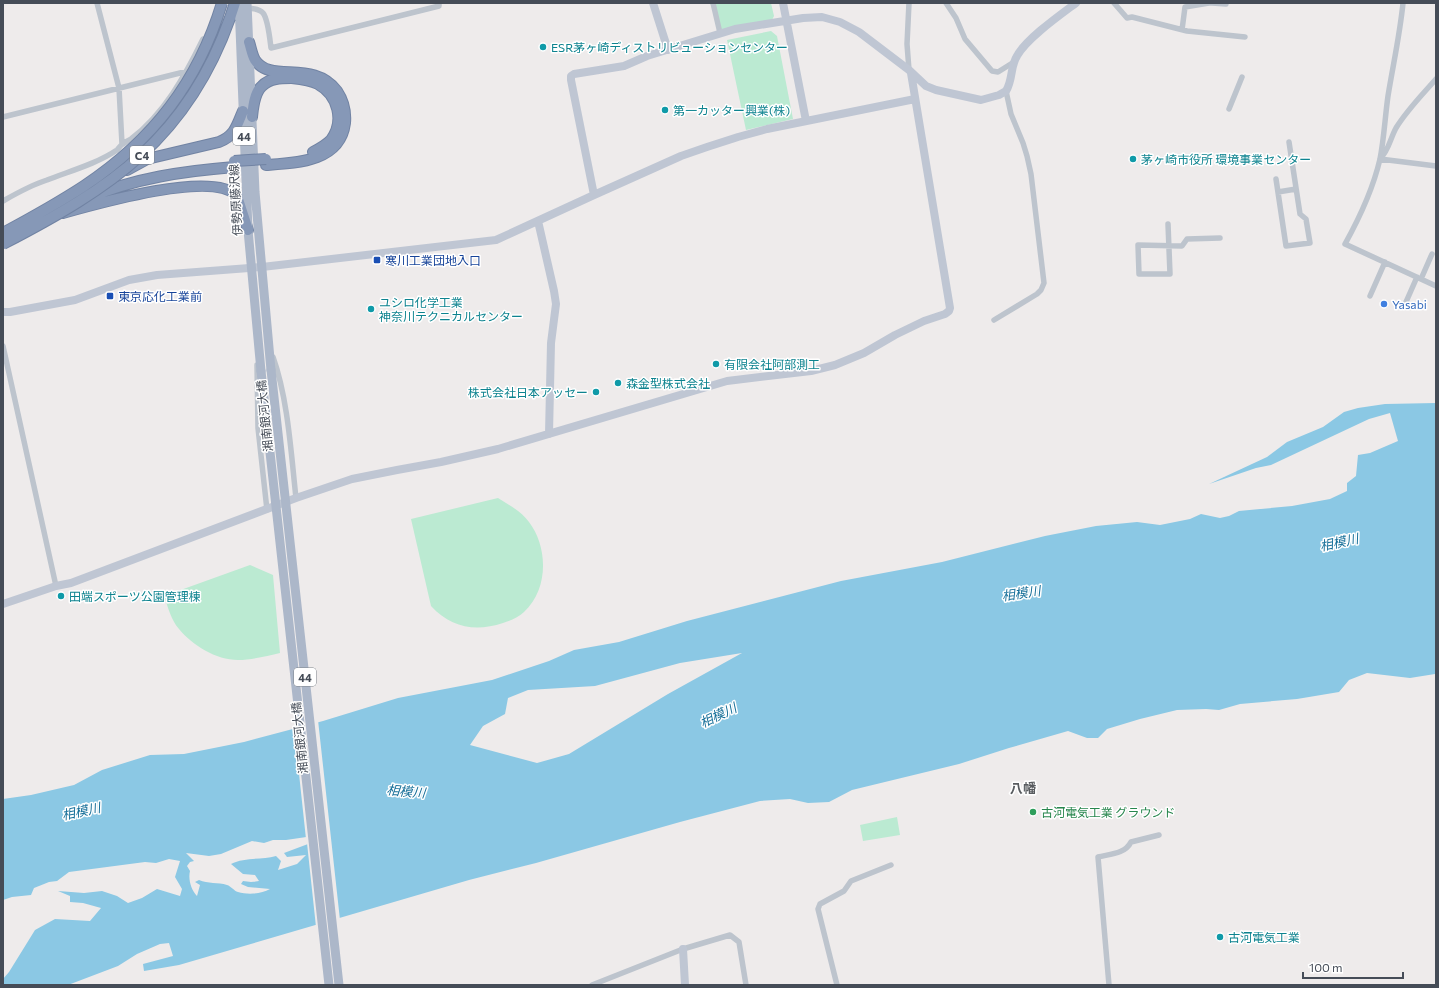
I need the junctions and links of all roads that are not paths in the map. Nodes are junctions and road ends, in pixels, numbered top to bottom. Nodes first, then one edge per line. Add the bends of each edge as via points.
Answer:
1 (97, 3) edge
2 (222, 3) edge
3 (234, 3) edge
4 (239, 3) edge
5 (439, 3) edge
6 (653, 3) edge
7 (713, 3) edge
8 (783, 3) edge
9 (909, 3) edge
10 (946, 3) edge
11 (1076, 3) edge
12 (1114, 3) edge
13 (1209, 3) edge
14 (1212, 3) edge
15 (1226, 3) edge
16 (1404, 3) edge
17 (247, 5) edge
18 (786, 20) junction
19 (1182, 30) junction
20 (720, 33) junction
21 (1245, 37) dead end
22 (249, 42) junction
23 (668, 50) junction
24 (1014, 62) junction
25 (188, 71) junction
26 (910, 72) junction
27 (1242, 77) dead end
28 (1436, 79) edge
29 (119, 88) junction
30 (1006, 91) junction
31 (915, 99) junction
32 (1229, 109) dead end
33 (243, 111) junction
34 (3, 117) edge
35 (252, 117) junction
36 (806, 121) junction
37 (1289, 142) dead end
38 (122, 144) junction
39 (1380, 159) junction
40 (266, 162) junction
41 (234, 164) junction
42 (1436, 166) edge
43 (1276, 179) dead end
44 (1296, 189) junction
45 (85, 190) junction
46 (1278, 192) junction
47 (594, 195) junction
48 (3, 201) edge
49 (62, 213) junction
50 (538, 221) junction
51 (1168, 224) dead end
52 (248, 230) junction
53 (3, 233) edge
54 (1220, 238) dead end
55 (3, 246) edge
56 (1169, 246) junction
57 (1432, 254) dead end
58 (1386, 262) junction
59 (262, 267) junction
60 (252, 268) junction
61 (1419, 278) junction
62 (1436, 286) edge
63 (1370, 296) dead end
64 (1406, 302) dead end
65 (3, 312) edge
66 (994, 320) dead end
67 (258, 340) junction
68 (268, 343) junction
69 (3, 346) edge
70 (266, 370) junction
71 (549, 434) junction
72 (296, 498) junction
73 (267, 510) junction
74 (56, 586) junction
75 (3, 604) edge
76 (1159, 835) dead end
77 (891, 865) dead end
78 (683, 949) junction
79 (329, 985) edge
80 (339, 985) edge
81 (592, 985) edge
82 (685, 985) edge
83 (746, 985) edge
84 (837, 985) edge
85 (1109, 985) edge

1 - 29 street
2 - 53 highway, C4, bridge via 212,34 195,70 173,104 147,134 117,162 86,185
3 - 25 street via 228,4 215,14
3 - 55 highway, C4, bridge via 224,36 208,72 186,106 162,135 138,159 102,187
4 - 33 main road, 伊勢原藤沢線 / 44
5 - 17 street via 439,6 271,48 265,17 258,9
6 - 23 street
7 - 20 street
8 - 18 street
9 - 26 street via 907,44
10 - 24 street via 965,39 992,72 998,72
11 - 24 street via 1030,40
12 - 19 street via 1127,18 1132,17
13 - 19 street via 1185,7
14 - 15 street
16 - 39 street
17 - 22 main road, 伊勢原藤沢線 / 44
18 - 20 street
18 - 26 street via 822,17 840,22 859,32
18 - 36 street
19 - 21 street
20 - 23 street
22 - 35 main road, 伊勢原藤沢線 / 44
22 - 40 highway via 255,59 265,68 278,72 305,73 327,81 338,93 344,108 343,131 330,150 306,161
23 - 47 street via 624,66 571,76
24 - 30 street
25 - 29 street
25 - 38 street via 157,114 143,129
26 - 30 street via 926,86 976,100 987,99
26 - 31 street
27 - 32 street
28 - 39 street via 1396,128 1386,153
29 - 34 street
29 - 38 street
30 - 66 street via 1011,114 1028,162 1044,283 1037,294
31 - 36 street
31 - 71 street via 949,311 835,365 812,371 728,381
33 - 45 highway via 228,138 147,159
33 - 52 main road, 伊勢原藤沢線 / 44
35 - 40 highway via 258,91 266,83 276,79 295,79 317,84 330,94 337,107 338,124 331,139 324,146 310,153
35 - 59 main road, 伊勢原藤沢線 / 44
36 - 47 street via 738,137 681,156
37 - 44 street
38 - 48 street via 118,150 45,180
39 - 42 street
39 - 58 street via 1372,185 1345,244
40 - 41 highway, bridge
41 - 45 highway via 174,167
41 - 49 highway via 147,179 96,194
43 - 46 street
44 - 46 street
44 - 46 street via 1300,214 1306,219 1310,243 1286,246
45 - 53 highway
47 - 50 street
49 - 52 highway via 151,192 211,187 225,189 237,196
49 - 55 highway
50 - 59 street via 496,240
50 - 71 street via 556,304 551,343
51 - 56 street
52 - 60 main road, 伊勢原藤沢線 / 44
54 - 56 street via 1187,239 1182,246
56 - 56 street via 1138,245 1139,274 1170,274
57 - 61 street
58 - 61 street
58 - 63 street
59 - 60 street
59 - 68 main road, 伊勢原藤沢線 / 44
60 - 65 street via 157,275 129,280 75,300
60 - 67 main road, 伊勢原藤沢線 / 44
61 - 62 street
61 - 64 street
67 - 70 main road, 伊勢原藤沢線 / 44
67 - 73 street via 258,428
68 - 70 main road, 伊勢原藤沢線 / 44
68 - 72 street via 277,369 285,410
69 - 74 street
70 - 79 main road, 湘南銀河大橋 / 44, bridge
70 - 80 main road, 湘南銀河大橋 / 44, bridge
71 - 72 street via 498,449 352,479
72 - 73 street
73 - 74 street via 71,583
74 - 75 street
76 - 85 street via 1131,842 1125,850 1098,857
77 - 84 street via 851,881 844,891 820,904 818,909
78 - 81 street
78 - 82 street
78 - 83 street via 730,935 739,942

